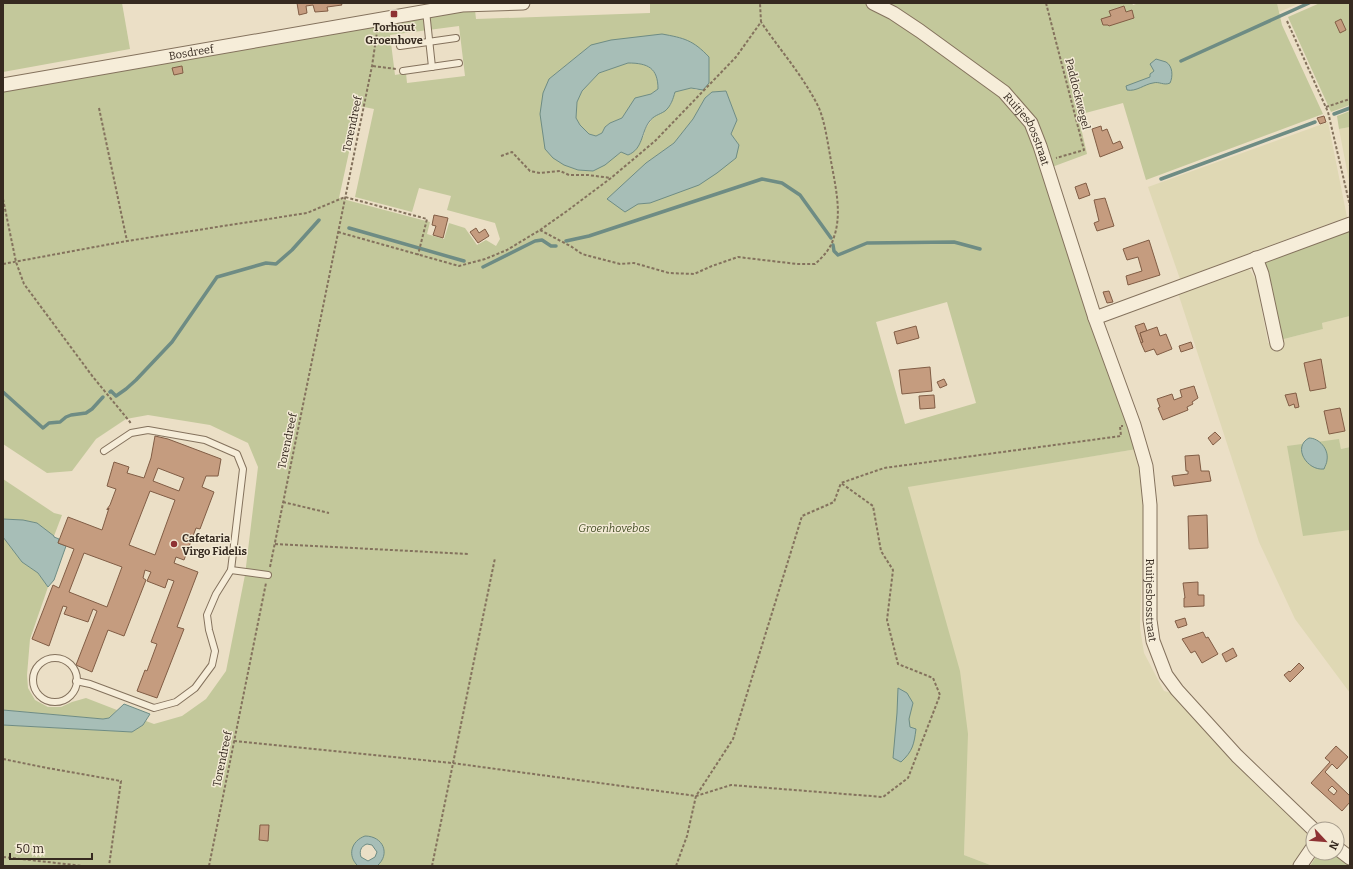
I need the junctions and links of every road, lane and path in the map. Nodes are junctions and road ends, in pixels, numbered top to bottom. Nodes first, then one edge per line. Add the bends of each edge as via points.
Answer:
1 (523, 3) edge
2 (760, 3) edge
3 (873, 3) edge
4 (1046, 3) edge
5 (426, 11) junction
6 (378, 19) junction
7 (1287, 21) dead end
8 (761, 22) junction
9 (456, 38) dead end
10 (429, 42) junction
11 (400, 46) dead end
12 (459, 63) dead end
13 (372, 66) junction
14 (432, 66) junction
15 (403, 71) joint
16 (3, 85) edge
17 (1350, 99) edge
18 (1326, 107) junction
19 (99, 108) dead end
20 (501, 156) dead end
21 (1045, 161) junction
22 (610, 178) junction
23 (345, 197) junction
24 (3, 199) edge
25 (1350, 206) edge
26 (1350, 224) edge
27 (540, 230) junction
28 (338, 232) junction
29 (127, 241) junction
30 (418, 255) junction
31 (1256, 258) junction
32 (16, 262) junction
33 (3, 264) edge
34 (1095, 318) junction
35 (1277, 344) dead end
36 (1134, 425) junction
37 (131, 433) junction
38 (104, 451) dead end
39 (841, 483) junction
40 (283, 502) junction
41 (329, 513) dead end
42 (275, 544) junction
43 (469, 554) dead end
44 (495, 558) dead end
45 (231, 570) junction
46 (268, 575) junction
47 (76, 681) junction
48 (234, 741) junction
49 (3, 758) edge
50 (452, 763) junction
51 (696, 796) junction
52 (1305, 821) edge
53 (3, 857) edge
54 (83, 866) edge
55 (109, 866) edge
56 (209, 866) edge
57 (432, 866) edge
58 (676, 866) edge

1 - 5 street via 462,5
2 - 8 path
3 - 21 street, Ruitjesbosstraat via 913,26 1004,92 1031,124
4 - 21 path, Paddockwegel via 1084,150
5 - 6 street
5 - 10 lane
6 - 13 path, Torendreef
6 - 16 street, Bosdreef
7 - 18 path
8 - 22 path via 736,57 714,81 654,141
8 - 27 path via 810,92 824,124 837,212 834,238 824,256 815,264 738,257 694,274 669,273 634,263 620,264 582,254
9 - 10 lane
10 - 11 lane
10 - 14 lane
12 - 14 lane
13 - 15 path
13 - 23 path, Torendreef
14 - 15 lane
17 - 18 path
18 - 25 path
19 - 29 path
20 - 22 path via 512,152 530,170 540,173 560,171
21 - 34 street, Ruitjesbosstraat
22 - 27 path
23 - 28 path, Torendreef
23 - 29 path via 307,213
23 - 30 path via 427,219
24 - 32 path
26 - 31 street
27 - 30 path via 507,250 459,266
28 - 30 path
28 - 40 path, Torendreef
29 - 32 path
31 - 34 street
31 - 35 street via 1262,274
32 - 33 path
32 - 37 path via 24,284 130,422
34 - 36 street, Ruitjesbosstraat
36 - 39 path via 1120,426 1121,436 884,468
36 - 52 street, Ruitjesbosstraat via 1146,466 1150,505 1150,620 1153,641 1166,675 1237,756
37 - 38 lane
37 - 45 lane via 148,430 205,440 237,454 243,469
39 - 51 path via 834,502 802,516 733,739
39 - 51 path via 873,506 882,551 893,570 887,620 898,664 933,678 940,695 908,778 883,797 731,785
40 - 41 path
40 - 42 path, Torendreef
42 - 43 path
42 - 46 path, Torendreef
44 - 50 path
45 - 46 lane
45 - 47 lane via 207,615 215,651 212,665 195,688 176,702 154,708
46 - 48 path, Torendreef
47 - 47 lane via 74,691 68,697 60,701 49,701 39,695 34,687 33,676 37,667 44,661 52,658 61,659 70,664 75,672
48 - 50 path
48 - 56 path, Torendreef
49 - 55 path via 121,781
50 - 51 path
50 - 57 path
51 - 58 path via 687,836
53 - 54 path

